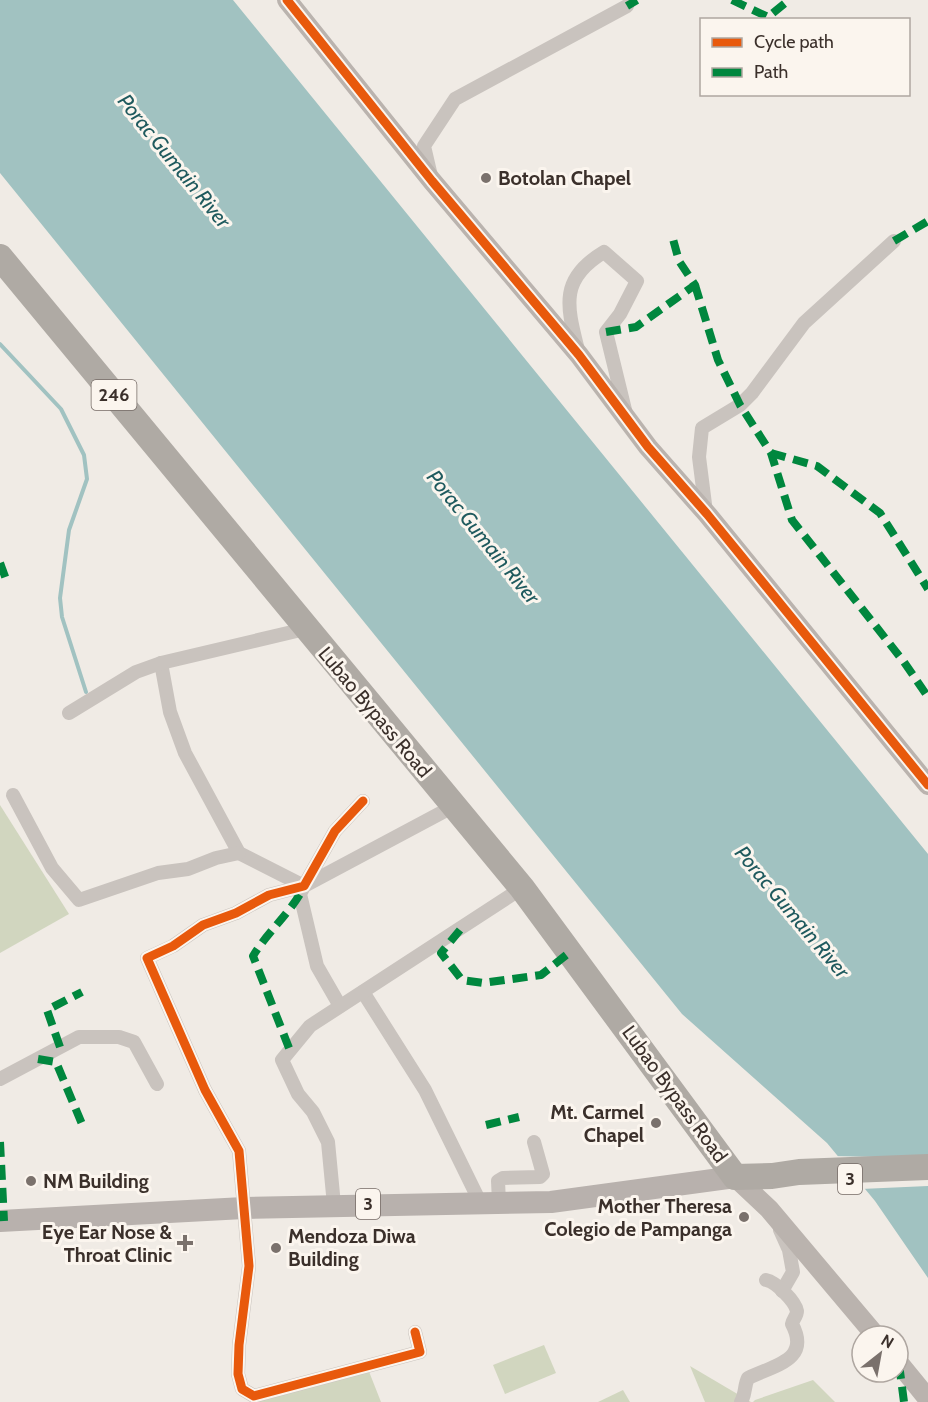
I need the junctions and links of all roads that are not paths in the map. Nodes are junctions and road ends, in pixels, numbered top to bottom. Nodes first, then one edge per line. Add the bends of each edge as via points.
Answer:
1 (287, 0) edge
2 (627, 6) dead end
3 (432, 181) junction
4 (894, 241) dead end
5 (0, 257) edge
6 (579, 355) junction
7 (626, 417) junction
8 (707, 514) junction
9 (305, 629) junction
10 (161, 663) junction
11 (69, 714) dead end
12 (928, 785) edge
13 (13, 795) dead end
14 (363, 801) dead end
15 (454, 806) junction
16 (239, 853) junction
17 (304, 886) junction
18 (522, 888) junction
19 (363, 992) junction
20 (340, 1006) junction
21 (0, 1079) edge
22 (157, 1084) dead end
23 (534, 1142) dead end
24 (928, 1167) edge
25 (772, 1176) junction
26 (735, 1177) junction
27 (928, 1177) edge
28 (490, 1202) junction
29 (334, 1205) junction
30 (244, 1208) junction
31 (770, 1209) junction
32 (0, 1221) edge
33 (766, 1280) dead end
34 (782, 1291) junction
35 (866, 1324) edge
36 (415, 1332) dead end
37 (910, 1377) edge
38 (928, 1399) edge
39 (741, 1402) edge

1 - 3 street
2 - 3 street via 455,99 424,146
3 - 6 street
4 - 8 street via 804,323 740,405 702,428 699,457
5 - 9 highway, Lubao Bypass Road / 246
6 - 7 street
6 - 7 street via 567,309 574,281 588,262 604,252 637,281 606,332
7 - 8 street
8 - 12 street
9 - 10 street
9 - 15 highway, Lubao Bypass Road
10 - 11 street via 136,672
10 - 16 street via 170,712 185,753
13 - 16 street via 52,868 79,900 158,873 188,869
14 - 17 street via 335,831
15 - 17 street
15 - 18 highway, Lubao Bypass Road
16 - 17 street
17 - 20 street via 300,894 318,966
17 - 30 street via 269,895 203,925 147,958 205,1090 239,1151
18 - 19 street
18 - 26 highway, Lubao Bypass Road
19 - 20 street
19 - 28 street
20 - 29 street via 310,1026 282,1060 328,1142
21 - 22 street via 79,1037 119,1037 134,1042
23 - 28 street via 543,1174 503,1178
24 - 25 highway, 3
25 - 26 highway, 3
25 - 27 highway, 3 via 801,1180
26 - 28 main road, 3 via 551,1202
26 - 31 street
28 - 29 main road, 3
29 - 30 main road, 3
30 - 32 main road, 3
30 - 36 street via 249,1266 239,1345 242,1389 254,1396 420,1352
31 - 34 street via 789,1250 793,1272
31 - 35 street
33 - 34 street
34 - 39 street via 797,1312 792,1324 799,1338 797,1348 785,1360 748,1378
37 - 38 street

